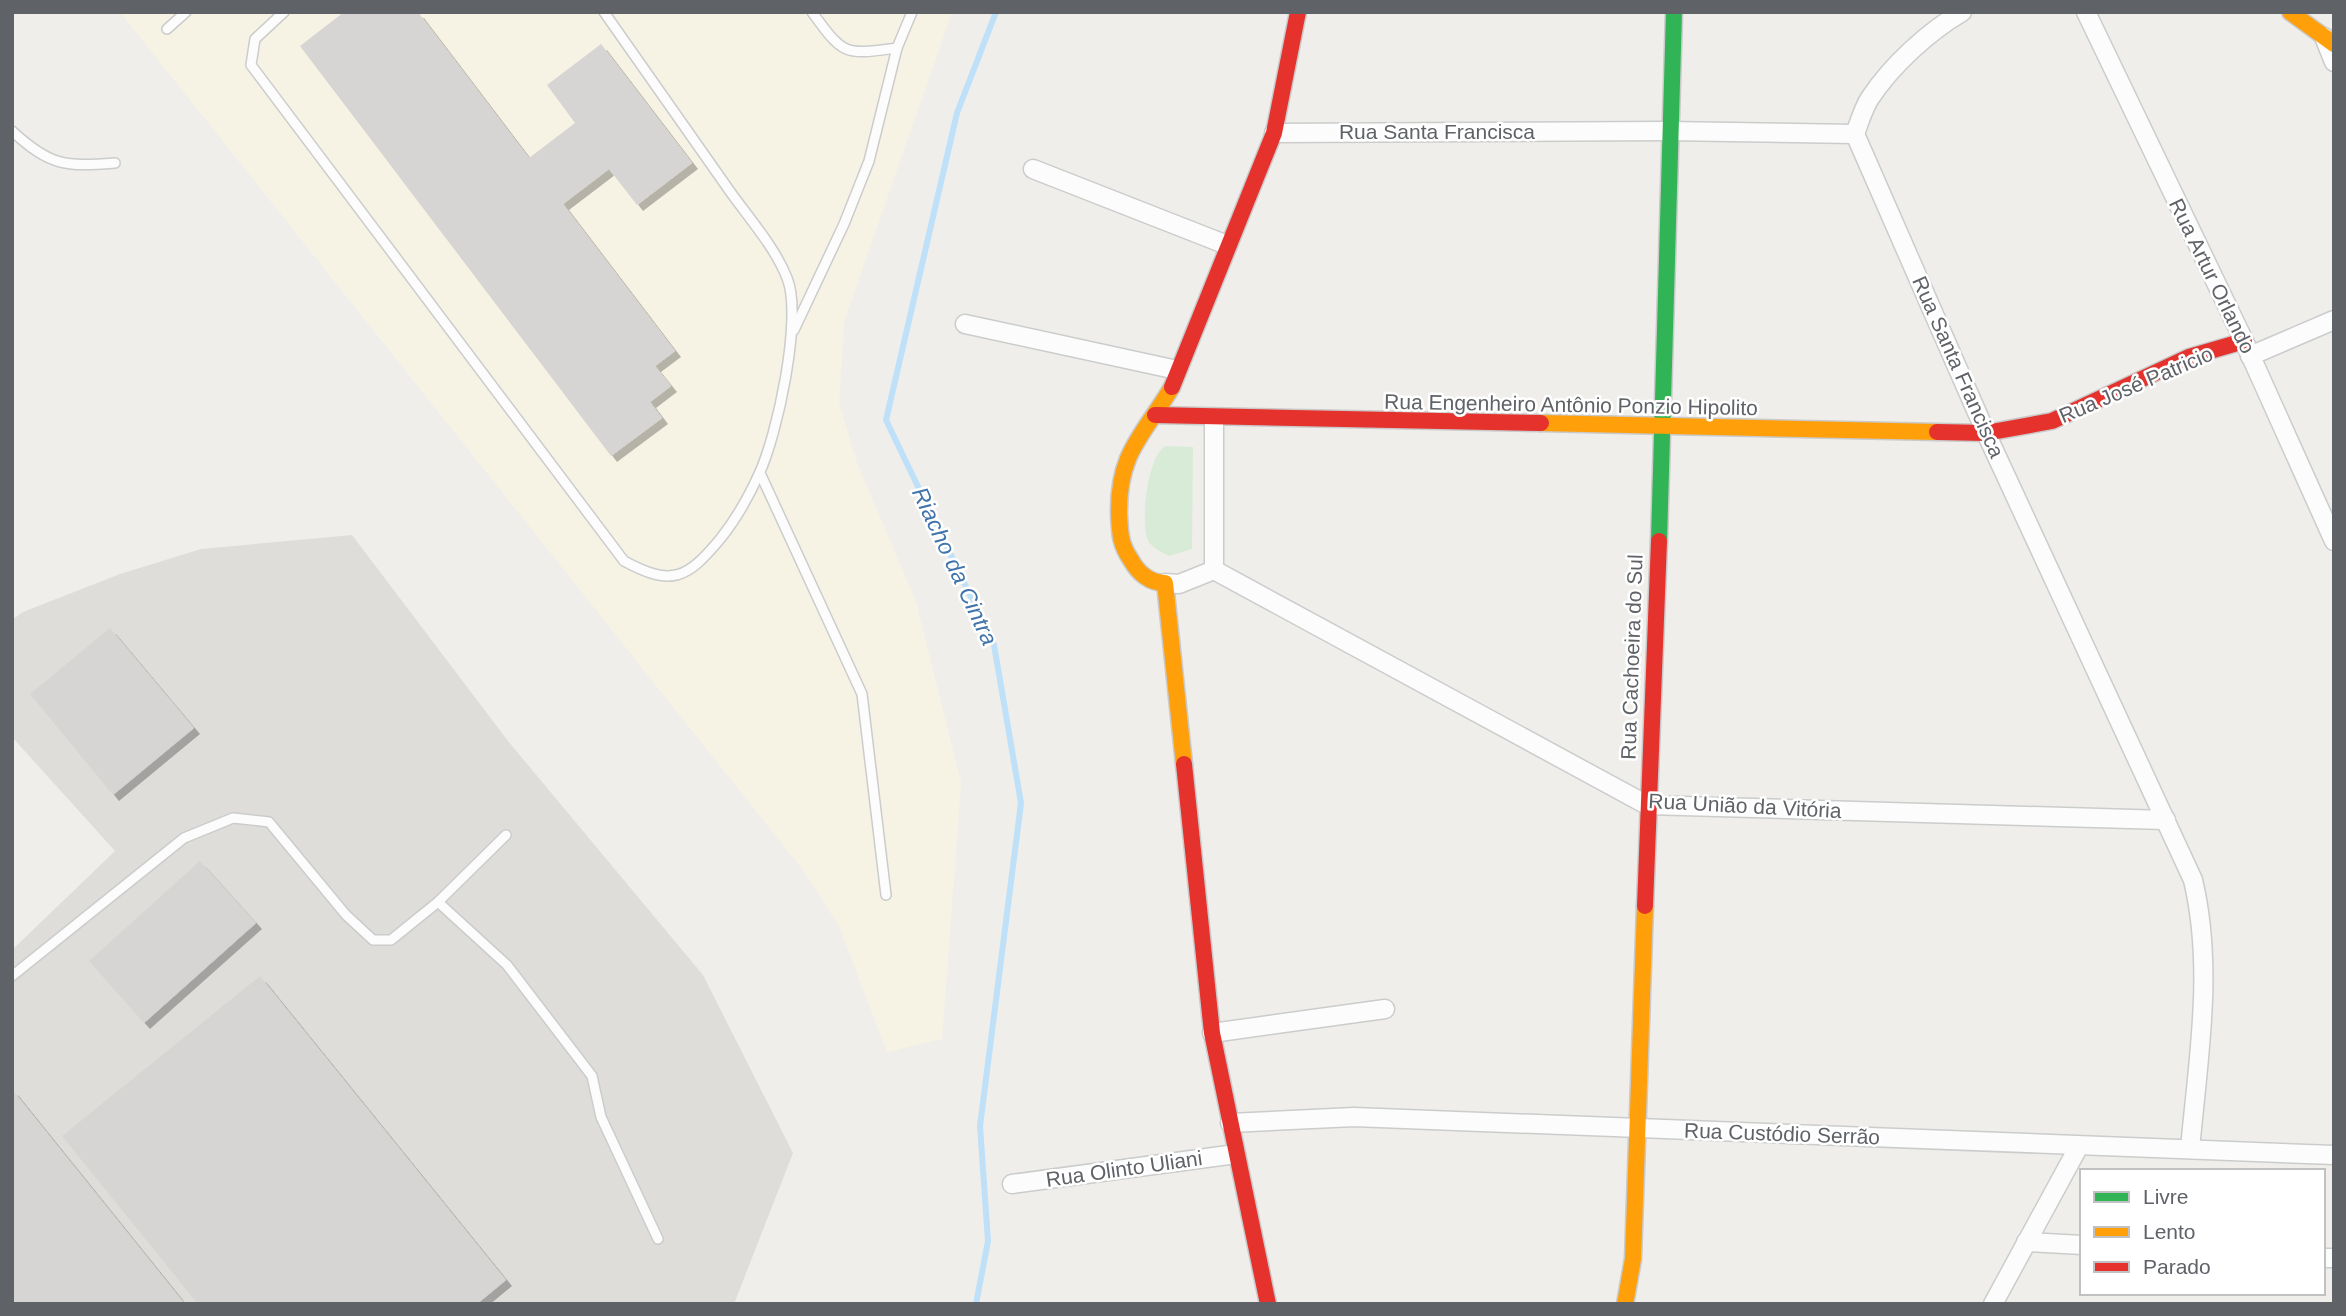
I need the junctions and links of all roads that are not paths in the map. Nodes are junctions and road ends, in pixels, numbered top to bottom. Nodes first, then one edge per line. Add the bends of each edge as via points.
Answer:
1 (186, 12) edge
2 (285, 12) edge
3 (604, 12) edge
4 (812, 12) edge
5 (912, 12) edge
6 (1298, 12) edge
7 (1674, 12) edge
8 (1962, 12) edge
9 (2086, 12) edge
10 (2290, 12) edge
11 (167, 29) dead end
12 (2329, 41) edge
13 (897, 48) junction
14 (2334, 62) edge
15 (12, 131) edge
16 (1666, 131) junction
17 (1274, 133) junction
18 (1855, 134) junction
19 (115, 163) dead end
20 (1033, 169) dead end
21 (1227, 245) junction
22 (2334, 320) edge
23 (965, 324) dead end
24 (793, 332) junction
25 (2247, 348) junction
26 (1177, 370) junction
27 (1155, 415) junction
28 (1214, 419) junction
29 (1663, 429) junction
30 (1986, 433) junction
31 (760, 473) junction
32 (2334, 541) edge
33 (1214, 570) junction
34 (1165, 583) junction
35 (1647, 805) junction
36 (2166, 820) junction
37 (506, 835) dead end
38 (886, 895) dead end
39 (438, 902) junction
40 (12, 976) edge
41 (1385, 1009) dead end
42 (1212, 1033) junction
43 (1230, 1123) junction
44 (1636, 1128) junction
45 (2079, 1146) junction
46 (2190, 1149) junction
47 (1236, 1154) junction
48 (2334, 1155) edge
49 (1012, 1184) dead end
50 (658, 1239) dead end
51 (2025, 1242) junction
52 (2080, 1245) edge
53 (1268, 1304) edge
54 (1625, 1304) edge
55 (1993, 1304) edge

1 - 11 lane
2 - 31 lane via 255,39 251,65 624,561 662,577 677,576 704,559 730,526
3 - 24 lane via 788,279
4 - 13 lane via 835,44 848,51 859,54
5 - 13 lane
6 - 17 street
7 - 16 street, Rua Cachoeira do Sul
8 - 18 street via 1945,22 1885,79 1868,100
9 - 25 street, Rua Artur Orlando
10 - 12 street
12 - 14 street
13 - 24 lane via 869,161
15 - 19 lane via 37,153 72,166
16 - 17 street, Rua Santa Francisca
16 - 18 street, Rua Santa Francisca
16 - 29 street, Rua Cachoeira do Sul
17 - 21 street
18 - 30 street, Rua Santa Francisca
20 - 21 street
21 - 26 street
22 - 25 street, Rua José Patricio
23 - 26 street
24 - 31 lane via 777,416
25 - 30 street, Rua José Patricio via 2189,357 2052,421
25 - 32 street, Rua Artur Orlando
26 - 27 street
27 - 28 street, Rua Engenheiro Antônio Ponzio Hipolito
27 - 34 street via 1129,451 1119,485 1120,544 1138,572
28 - 29 street, Rua Engenheiro Antônio Ponzio Hipolito
28 - 33 street
29 - 30 street, Rua Engenheiro Antônio Ponzio Hipolito
29 - 35 street, Rua Cachoeira do Sul
30 - 36 street, Rua Santa Francisca
31 - 38 lane via 862,694
33 - 34 street via 1179,584
33 - 35 street, Rua União da Vitória
34 - 42 street
35 - 36 street, Rua União da Vitória
35 - 44 street, Rua Cachoeira do Sul
36 - 46 street, Rua Santa Francisca via 2193,880 2204,943
37 - 39 lane
39 - 40 lane via 391,940 373,940 346,915 270,822 233,818 184,838
39 - 50 lane via 507,965 592,1076 601,1117
41 - 42 street
42 - 43 street
43 - 44 street, Rua Custódio Serrão via 1354,1118
43 - 47 street
44 - 45 street, Rua Custódio Serrão
44 - 54 street, Rua Cachoeira do Sul via 1633,1259
45 - 46 street, Rua Custódio Serrão
45 - 51 street
46 - 48 street, Rua Custódio Serrão
47 - 49 street, Rua Olinto Uliani
47 - 53 street
51 - 52 street
51 - 55 street

